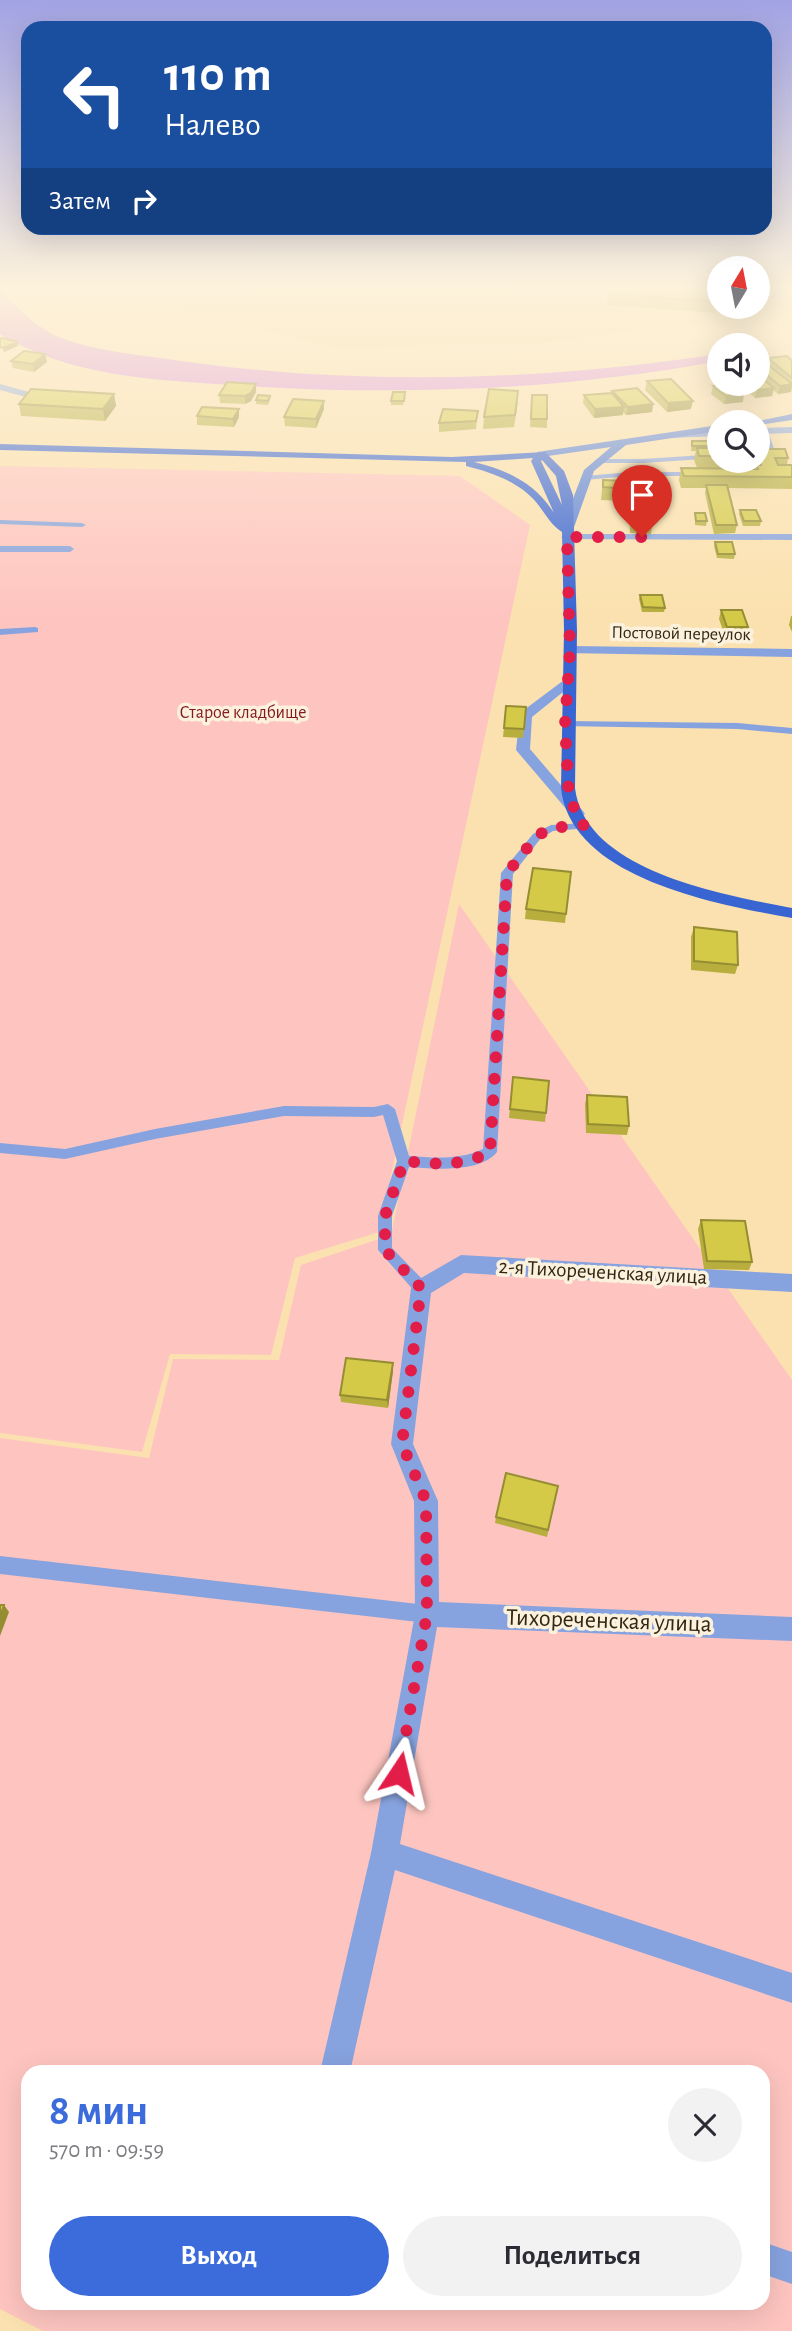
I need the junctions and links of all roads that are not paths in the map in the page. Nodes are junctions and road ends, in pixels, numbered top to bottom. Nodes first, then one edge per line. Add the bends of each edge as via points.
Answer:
1 (32, 396) edge
2 (37, 397) edge
3 (791, 418) edge
4 (770, 425) edge
5 (770, 429) edge
6 (792, 430) edge
7 (707, 432) edge
8 (625, 441) junction
9 (0, 447) edge
10 (541, 454) junction
11 (707, 457) edge
12 (452, 460) junction
13 (598, 461) junction
14 (712, 474) edge
15 (585, 478) junction
16 (0, 522) edge
17 (82, 525) dead end
18 (567, 533) junction
19 (792, 537) edge
20 (0, 549) edge
21 (70, 549) dead end
22 (35, 630) dead end
23 (0, 632) edge
24 (570, 650) junction
25 (792, 653) edge
26 (568, 681) junction
27 (565, 724) junction
28 (792, 731) edge
29 (581, 820) junction
30 (792, 913) edge
31 (0, 1148) edge
32 (404, 1161) junction
33 (792, 1283) edge
34 (421, 1288) junction
35 (0, 1565) edge
36 (427, 1614) junction
37 (792, 1629) edge
38 (385, 1853) junction
39 (792, 1988) edge
40 (337, 2065) edge
41 (770, 2260) edge
42 (792, 2268) edge

1 - 2 street
3 - 4 main road
5 - 6 street
7 - 8 main road
8 - 10 main road
8 - 13 main road
9 - 12 main road
10 - 12 main road
10 - 18 main road via 536,461
10 - 18 main road via 553,461 562,477
11 - 13 lane
12 - 18 main road via 507,476 535,494 553,522
13 - 15 main road
14 - 15 lane
15 - 18 main road
16 - 17 lane
18 - 19 street
18 - 24 main road
20 - 21 lane
22 - 23 lane
24 - 25 street, Постовой переулок
24 - 26 main road
26 - 27 main road
26 - 29 street via 525,716 523,750
27 - 28 lane
27 - 29 main road via 569,799
29 - 30 main road via 625,864 716,899
29 - 32 lane via 537,836 507,873 490,1152 448,1165
31 - 32 lane via 65,1154 284,1111 388,1109
32 - 34 lane via 385,1216 385,1250
33 - 34 street, 2-я Тихореченская улица via 461,1264
34 - 36 street via 402,1444 426,1501
35 - 36 lane
36 - 37 street, Тихореченская улица
36 - 38 street
38 - 39 street
38 - 40 street
41 - 42 street

